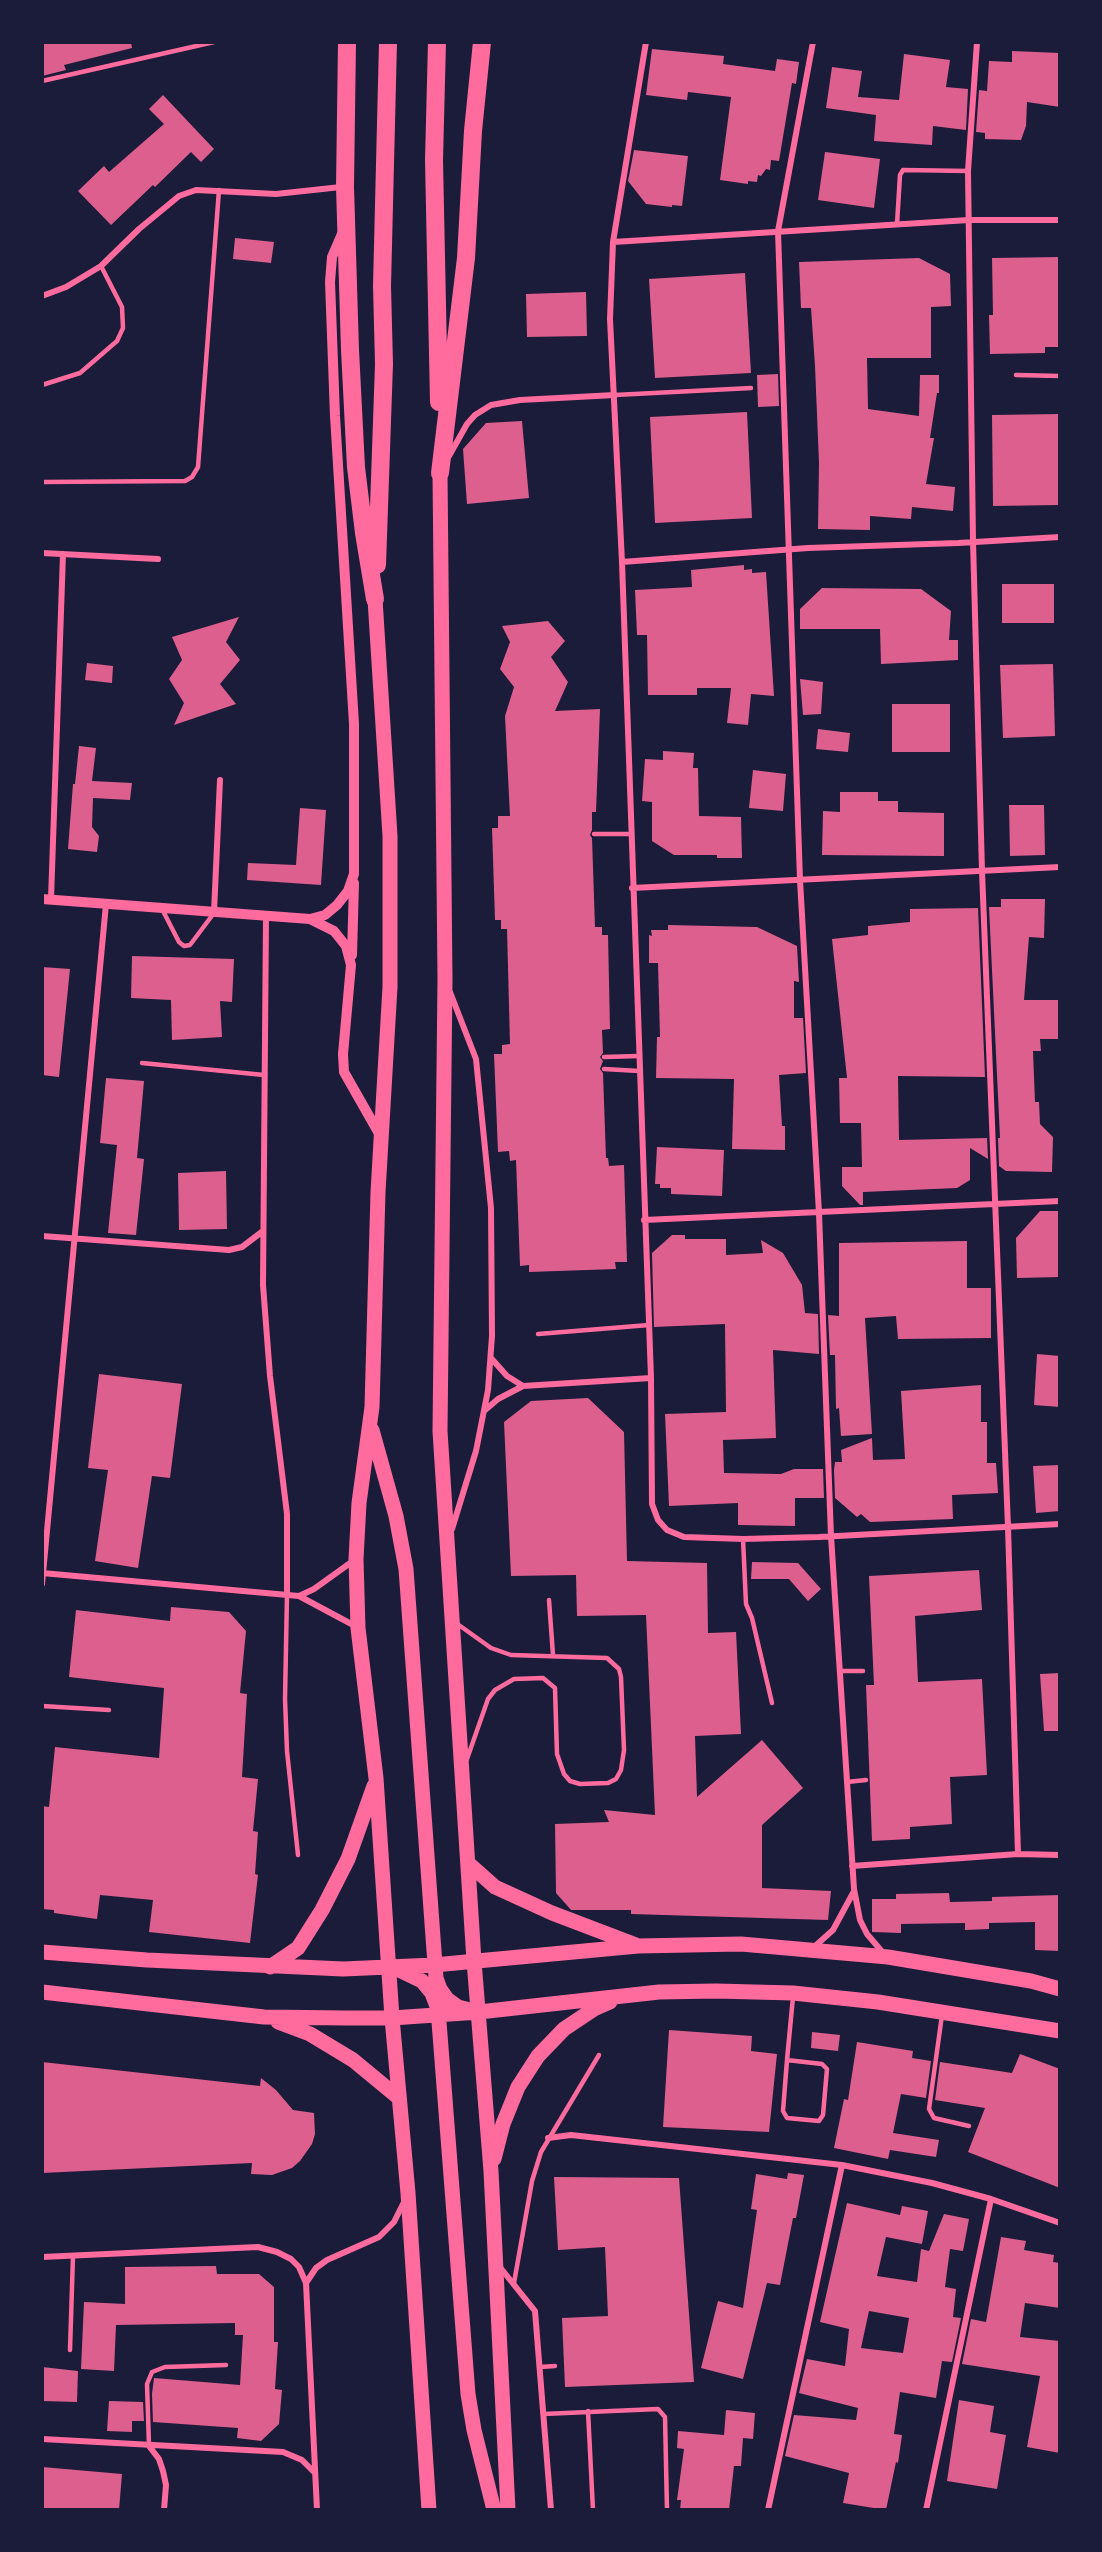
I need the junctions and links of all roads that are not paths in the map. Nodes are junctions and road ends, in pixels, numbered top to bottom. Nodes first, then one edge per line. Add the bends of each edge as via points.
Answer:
1 (214, 42) edge
2 (347, 42) edge
3 (388, 42) edge
4 (437, 42) edge
5 (482, 42) edge
6 (493, 42) edge
7 (646, 42) edge
8 (813, 42) edge
9 (977, 42) edge
10 (42, 81) edge
11 (473, 131) junction
12 (968, 171) junction
13 (345, 187) junction
14 (219, 190) junction
15 (969, 220) junction
16 (1060, 220) edge
17 (348, 223) junction
18 (897, 224) junction
19 (778, 231) junction
20 (613, 242) junction
21 (101, 266) junction
22 (42, 296) edge
23 (1016, 375) dead end
24 (1060, 376) edge
25 (42, 385) edge
26 (751, 388) dead end
27 (615, 395) junction
28 (440, 473) junction
29 (42, 482) edge
30 (1060, 537) edge
31 (973, 541) junction
32 (789, 549) junction
33 (42, 553) edge
34 (63, 554) junction
35 (158, 559) dead end
36 (622, 562) junction
37 (375, 599) junction
38 (219, 780) dead end
39 (594, 834) dead end
40 (631, 834) junction
41 (1060, 867) edge
42 (982, 871) junction
43 (354, 874) junction
44 (801, 880) junction
45 (632, 888) junction
46 (46, 899) edge
47 (106, 904) junction
48 (162, 909) junction
49 (214, 912) junction
50 (266, 916) junction
51 (310, 920) junction
52 (351, 965) junction
53 (445, 979) junction
54 (639, 1056) junction
55 (604, 1057) dead end
56 (142, 1064) dead end
57 (604, 1069) dead end
58 (639, 1071) junction
59 (264, 1075) junction
60 (381, 1137) junction
61 (1060, 1201) edge
62 (996, 1205) junction
63 (819, 1213) junction
64 (644, 1220) junction
65 (263, 1231) junction
66 (42, 1236) edge
67 (75, 1238) junction
68 (649, 1325) junction
69 (538, 1334) dead end
70 (491, 1358) junction
71 (651, 1378) junction
72 (523, 1386) junction
73 (484, 1411) junction
74 (370, 1425) junction
75 (1060, 1524) edge
76 (1008, 1527) junction
77 (831, 1536) junction
78 (743, 1539) junction
79 (446, 1546) junction
80 (356, 1559) junction
81 (42, 1573) edge
82 (42, 1584) edge
83 (287, 1595) junction
84 (299, 1596) junction
85 (549, 1600) dead end
86 (451, 1620) junction
87 (358, 1628) junction
88 (553, 1655) junction
89 (840, 1671) junction
90 (864, 1671) dead end
91 (772, 1703) dead end
92 (42, 1706) edge
93 (109, 1710) dead end
94 (461, 1776) junction
95 (376, 1778) junction
96 (866, 1780) dead end
97 (847, 1782) junction
98 (1018, 1854) junction
99 (298, 1855) dead end
100 (1060, 1855) edge
101 (468, 1863) junction
102 (852, 1866) junction
103 (854, 1889) junction
104 (638, 1946) junction
105 (811, 1950) junction
106 (42, 1952) edge
107 (888, 1957) junction
108 (474, 1961) junction
109 (434, 1965) junction
110 (389, 1966) junction
111 (270, 1967) junction
112 (1060, 1989) edge
113 (42, 1992) edge
114 (793, 1993) junction
115 (628, 1994) junction
116 (478, 2012) junction
117 (942, 2013) junction
118 (439, 2015) junction
119 (264, 2017) junction
120 (392, 2018) junction
121 (1060, 2031) edge
122 (599, 2055) dead end
123 (787, 2060) junction
124 (399, 2098) junction
125 (969, 2126) dead end
126 (548, 2138) junction
127 (842, 2165) junction
128 (491, 2170) junction
129 (408, 2193) junction
130 (991, 2199) junction
131 (1060, 2223) edge
132 (73, 2256) junction
133 (42, 2257) edge
134 (494, 2261) junction
135 (306, 2283) junction
136 (514, 2283) junction
137 (70, 2350) dead end
138 (226, 2365) dead end
139 (555, 2366) dead end
140 (540, 2367) junction
141 (588, 2411) junction
142 (543, 2414) junction
143 (42, 2439) edge
144 (149, 2446) junction
145 (315, 2473) junction
146 (164, 2510) edge
147 (317, 2510) edge
148 (429, 2510) edge
149 (494, 2510) edge
150 (508, 2510) edge
151 (551, 2510) edge
152 (593, 2510) edge
153 (667, 2510) edge
154 (768, 2510) edge
155 (926, 2510) edge

1 - 10 lane
2 - 13 highway
3 - 37 highway via 382,274 384,364
4 - 28 highway via 434,160
5 - 11 highway
6 - 11 highway
7 - 20 street
8 - 19 street
9 - 12 street
11 - 28 highway via 466,258
12 - 15 street
12 - 18 lane via 903,170
13 - 14 street via 276,194
13 - 17 highway
14 - 21 street via 196,190 179,196
14 - 29 lane via 198,467 192,477 185,482
15 - 16 street
15 - 18 street
15 - 31 street
17 - 37 highway via 356,467
17 - 43 street via 336,244 330,282 354,724
18 - 19 street
19 - 20 street
19 - 32 street
20 - 27 street via 610,320
21 - 22 street
21 - 25 lane via 122,307 123,328 117,341 80,373
23 - 24 lane
26 - 27 lane
27 - 28 street via 491,405 467,424
27 - 36 street
28 - 53 main road
30 - 31 street
31 - 32 street
31 - 42 street
32 - 36 street
32 - 44 street
33 - 34 street
34 - 35 street
34 - 46 street
36 - 40 street
37 - 60 main road via 390,836 390,987
38 - 49 street
39 - 40 lane
40 - 45 street
41 - 42 street
42 - 44 street
42 - 62 street
43 - 51 street via 337,905
43 - 52 street
44 - 45 street
44 - 63 street
45 - 54 street
46 - 47 street
47 - 48 street
47 - 67 street
48 - 49 street
48 - 49 lane via 184,946 192,942
49 - 50 street
50 - 51 street
50 - 59 street
51 - 52 street via 329,927 340,937
52 - 60 street via 344,1072
53 - 70 street via 476,1059 491,1208
53 - 79 main road via 439,1345
54 - 55 lane
54 - 58 street
56 - 59 lane
57 - 58 lane
58 - 64 street
59 - 65 street
60 - 74 main road
61 - 62 street
62 - 63 street
62 - 76 street
63 - 64 street
63 - 77 street
64 - 68 street
65 - 67 street via 248,1244 229,1250
65 - 83 street via 267,1348 287,1514
66 - 67 street
67 - 81 street
68 - 69 lane
68 - 71 street
70 - 72 street via 507,1376
70 - 73 street
71 - 72 street
71 - 78 street via 652,1504 658,1520 667,1530 684,1537
72 - 73 street
73 - 79 street via 476,1451
74 - 80 main road via 358,1503
74 - 109 main road via 396,1516 406,1569
75 - 76 street
76 - 77 street
76 - 98 street
77 - 78 street
77 - 89 street
78 - 91 lane via 746,1604
79 - 86 main road
80 - 84 street
80 - 87 main road
81 - 82 street
81 - 83 street
83 - 84 street
83 - 99 lane via 287,1751
84 - 87 street
85 - 88 lane
86 - 88 lane via 503,1653
86 - 94 main road
87 - 95 main road
88 - 94 lane via 607,1658 619,1669 624,1750 616,1779 608,1784 570,1781 557,1754 555,1688 543,1678 520,1677 495,1690 488,1699
89 - 90 lane
89 - 97 street
92 - 93 lane
94 - 101 main road
95 - 110 main road
95 - 111 main road via 348,1859 333,1889 298,1948
96 - 97 lane
97 - 102 street
98 - 100 street
98 - 102 street
101 - 104 main road via 495,1887
101 - 108 main road
102 - 103 street
103 - 105 street via 833,1930
103 - 107 street via 867,1934
104 - 105 main road via 741,1944
104 - 108 main road
105 - 107 main road
106 - 111 main road
107 - 112 main road
108 - 109 main road
108 - 116 main road
109 - 110 main road
109 - 116 main road via 443,1994 458,2007
110 - 111 main road
110 - 118 main road via 422,1981 432,1993
110 - 120 main road
113 - 119 main road
114 - 115 main road via 716,1990
114 - 117 main road
114 - 123 lane
115 - 116 main road
115 - 128 main road via 564,2029 538,2056 518,2087
116 - 118 main road
116 - 128 main road
117 - 121 main road
117 - 125 lane via 929,2109 934,2118
118 - 120 main road
118 - 149 main road via 468,2394
119 - 120 main road
119 - 124 main road via 323,2042 353,2060
120 - 124 main road
122 - 126 lane
123 - 123 lane via 783,2114 819,2121 823,2115 827,2069 822,2064
124 - 129 main road
126 - 127 street via 571,2135
126 - 136 lane via 532,2181
127 - 130 street
127 - 154 street
128 - 134 main road
129 - 135 street via 394,2222 379,2236 327,2260
129 - 148 main road
130 - 131 street
130 - 155 street
132 - 133 street
132 - 135 street via 258,2247 291,2259
132 - 137 lane
134 - 136 street
134 - 150 main road
135 - 145 street
136 - 140 street via 535,2311
138 - 144 lane via 165,2367 152,2372 147,2384
139 - 140 lane
140 - 142 street
141 - 142 lane
141 - 152 lane
141 - 153 lane via 650,2408 658,2409 665,2417
142 - 151 street
143 - 144 street
144 - 145 street via 283,2452 302,2460
144 - 146 street via 159,2459 165,2478
145 - 147 street

